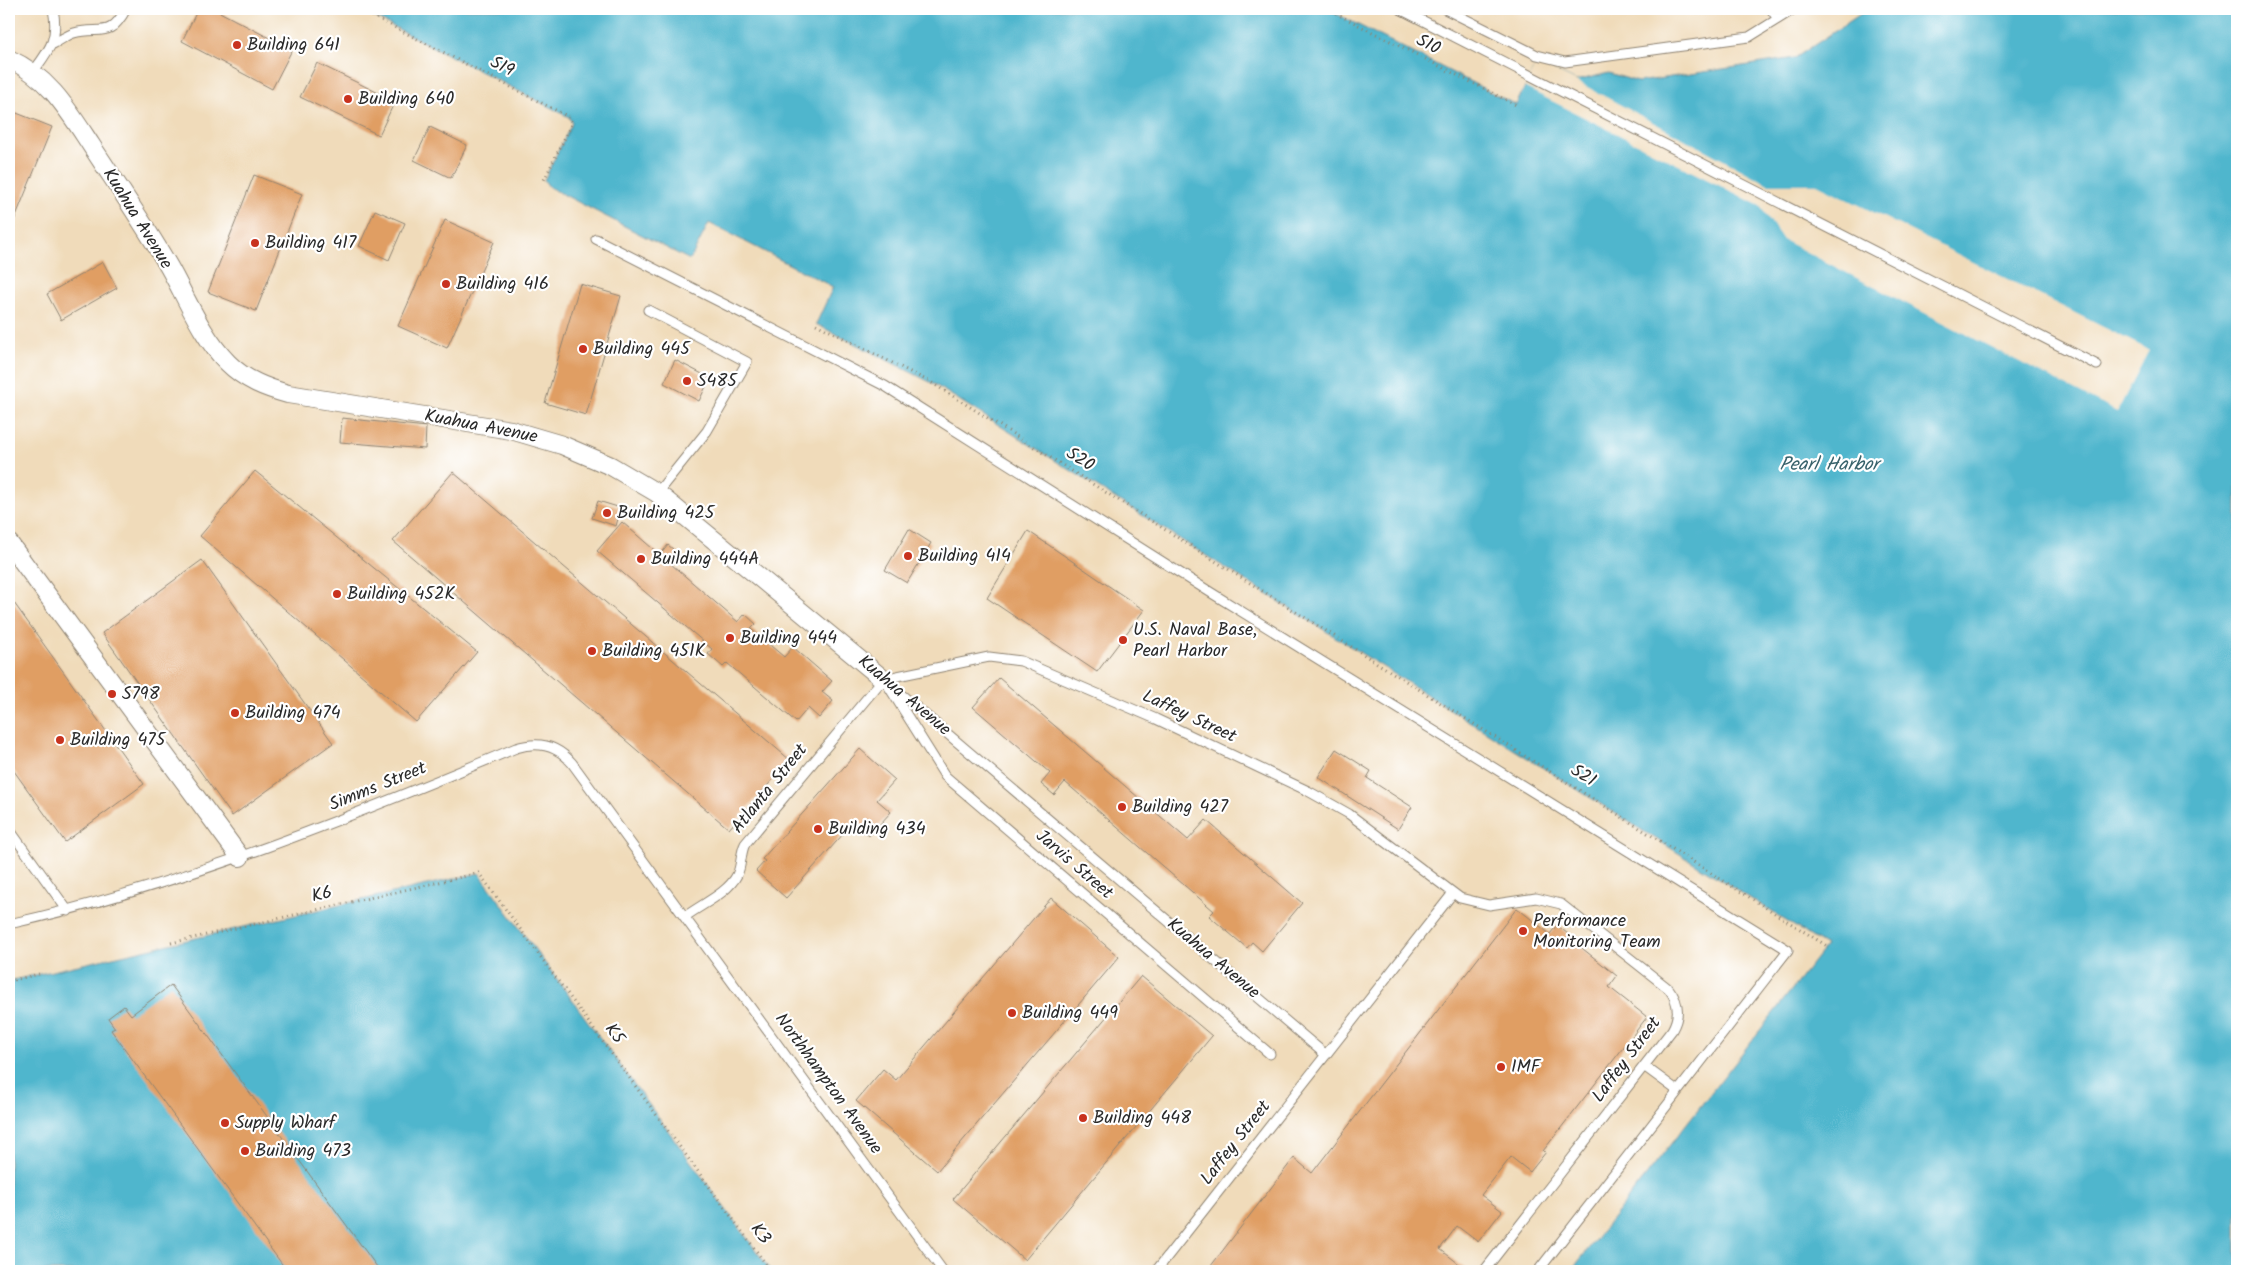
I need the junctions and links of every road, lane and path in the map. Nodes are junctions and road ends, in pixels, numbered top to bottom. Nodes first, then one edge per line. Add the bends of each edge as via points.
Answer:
1 (53, 9) edge
2 (126, 9) edge
3 (359, 9) edge
4 (1327, 9) edge
5 (1400, 9) edge
6 (1445, 9) edge
7 (1771, 9) edge
8 (1794, 9) edge
9 (1778, 19) junction
10 (53, 44) junction
11 (9, 59) edge
12 (33, 72) junction
13 (1516, 105) dead end
14 (544, 180) dead end
15 (596, 239) dead end
16 (648, 310) dead end
17 (816, 324) dead end
18 (2097, 365) dead end
19 (657, 493) junction
20 (9, 543) edge
21 (1324, 630) joint
22 (884, 679) junction
23 (9, 829) edge
24 (240, 857) junction
25 (479, 873) joint
26 (1453, 893) junction
27 (68, 910) junction
28 (686, 916) junction
29 (9, 924) edge
30 (171, 943) dead end
31 (1826, 946) dead end
32 (39, 974) dead end
33 (9, 981) edge
34 (1270, 1054) dead end
35 (1326, 1055) junction
36 (1644, 1066) junction
37 (1678, 1091) junction
38 (728, 1212) joint
39 (771, 1271) edge
40 (943, 1271) edge
41 (1156, 1271) edge
42 (1484, 1271) edge
43 (1538, 1271) edge

1 - 10 lane via 57,26
2 - 10 lane via 118,23 104,31 72,33
3 - 14 path, S19 via 568,117 572,123
4 - 13 path, S10
5 - 18 lane
6 - 9 lane via 1537,55 1565,62 1749,37
7 - 9 lane
8 - 9 lane
10 - 12 lane
11 - 12 street, Kuahua Avenue
12 - 19 street, Kuahua Avenue via 64,104 168,265 208,338 242,375 257,384 288,394 511,430 562,445 611,466
15 - 37 lane via 885,386 1218,597 1788,950
16 - 19 lane via 747,362 707,431
17 - 21 path, S20 via 932,383
19 - 22 street, Kuahua Avenue
20 - 24 street
21 - 31 path, S21
22 - 26 lane, Laffey Street via 989,657 1021,661 1156,718 1308,791 1350,814
22 - 28 lane, Atlanta Street via 745,844 733,882
22 - 34 lane, Jarvis Street via 945,776
22 - 35 lane, Kuahua Avenue
23 - 27 lane
24 - 27 lane, Simms Street
24 - 28 lane, Simms Street via 358,814 516,748 537,744 557,749 568,757
25 - 30 path, K6
25 - 38 path, K5
26 - 35 lane, Laffey Street
26 - 36 lane, Laffey Street via 1460,898 1489,905 1536,898 1553,901 1568,908 1666,986 1677,1002 1677,1021
27 - 29 lane, Simms Street
28 - 40 lane, Northhampton Avenue
32 - 33 path
35 - 41 lane, Laffey Street
36 - 37 lane
36 - 42 lane, Laffey Street
37 - 43 lane
38 - 39 path, K3

